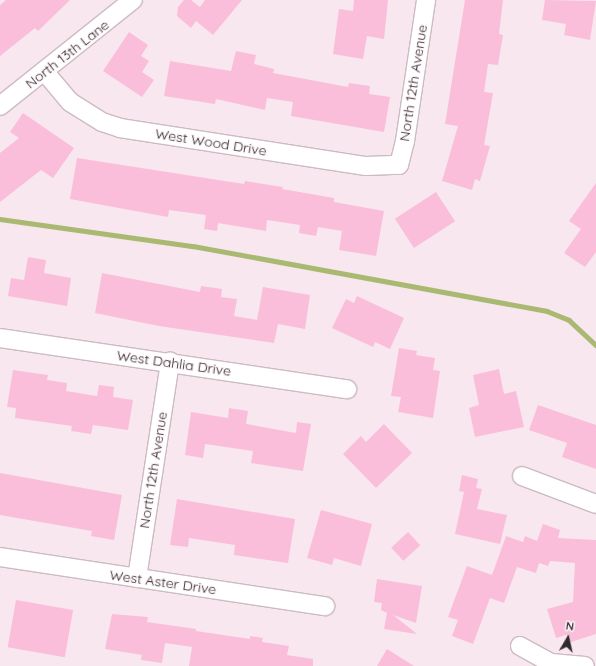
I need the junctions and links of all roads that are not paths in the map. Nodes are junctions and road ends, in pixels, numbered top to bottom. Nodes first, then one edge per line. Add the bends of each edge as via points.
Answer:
1 (133, 0) edge
2 (426, 0) edge
3 (44, 71) junction
4 (0, 106) edge
5 (399, 165) joint
6 (0, 338) edge
7 (170, 362) junction
8 (347, 389) dead end
9 (522, 476) dead end
10 (596, 504) edge
11 (0, 557) edge
12 (137, 578) junction
13 (326, 606) dead end
14 (520, 646) dead end
15 (585, 666) edge

1 - 3 street, North 13th Lane
2 - 5 street, North 12th Avenue via 405,141
3 - 4 street, North 13th Lane
3 - 5 street, West Wood Drive via 70,102 102,122 120,128 366,166
6 - 7 street, West Dahlia Drive
7 - 8 street, West Dahlia Drive
7 - 12 street, North 12th Avenue
9 - 10 street
11 - 12 street, West Aster Drive
12 - 13 street, West Aster Drive
14 - 15 street via 551,663

